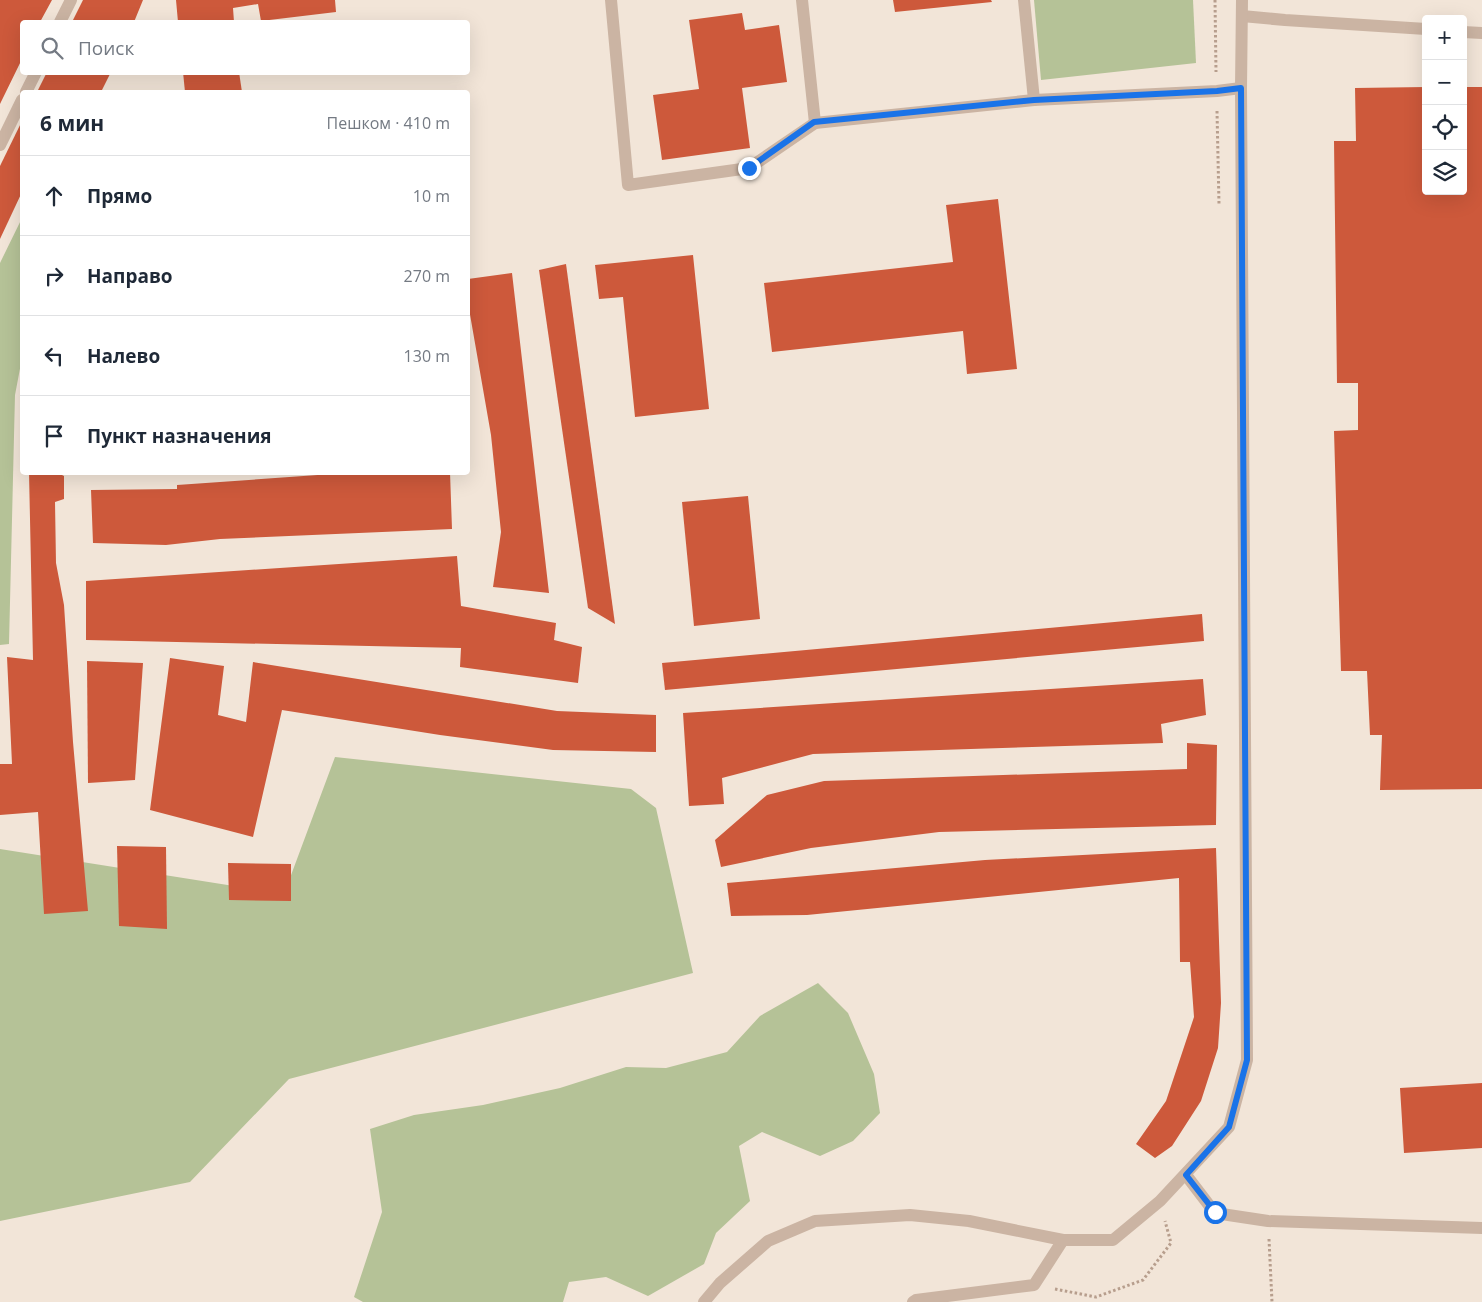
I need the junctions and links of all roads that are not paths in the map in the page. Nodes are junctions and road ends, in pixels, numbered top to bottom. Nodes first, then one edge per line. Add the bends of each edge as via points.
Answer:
1 (71, 0) edge
2 (611, 0) edge
3 (802, 0) edge
4 (1024, 0) edge
5 (1242, 0) edge
6 (1242, 16) junction
7 (61, 20) edge
8 (1422, 29) edge
9 (1467, 32) edge
10 (1482, 33) edge
11 (34, 75) edge
12 (1241, 88) junction
13 (27, 90) edge
14 (1034, 100) junction
15 (20, 104) edge
16 (814, 122) junction
17 (0, 145) edge
18 (1186, 1175) junction
19 (1482, 1228) edge
20 (1063, 1240) junction
21 (704, 1302) edge
22 (913, 1302) edge

1 - 7 street
2 - 16 street via 628,185 749,168
3 - 16 street
4 - 14 street
5 - 6 street
6 - 8 street
6 - 12 street
9 - 10 street
11 - 13 street
12 - 14 street
12 - 18 street via 1247,1060 1229,1127
14 - 16 street
15 - 17 street
18 - 19 street via 1215,1212 1268,1221
18 - 20 street via 1113,1240
20 - 21 street via 969,1221 910,1215 815,1221 768,1240 720,1283
20 - 22 street via 1034,1285

